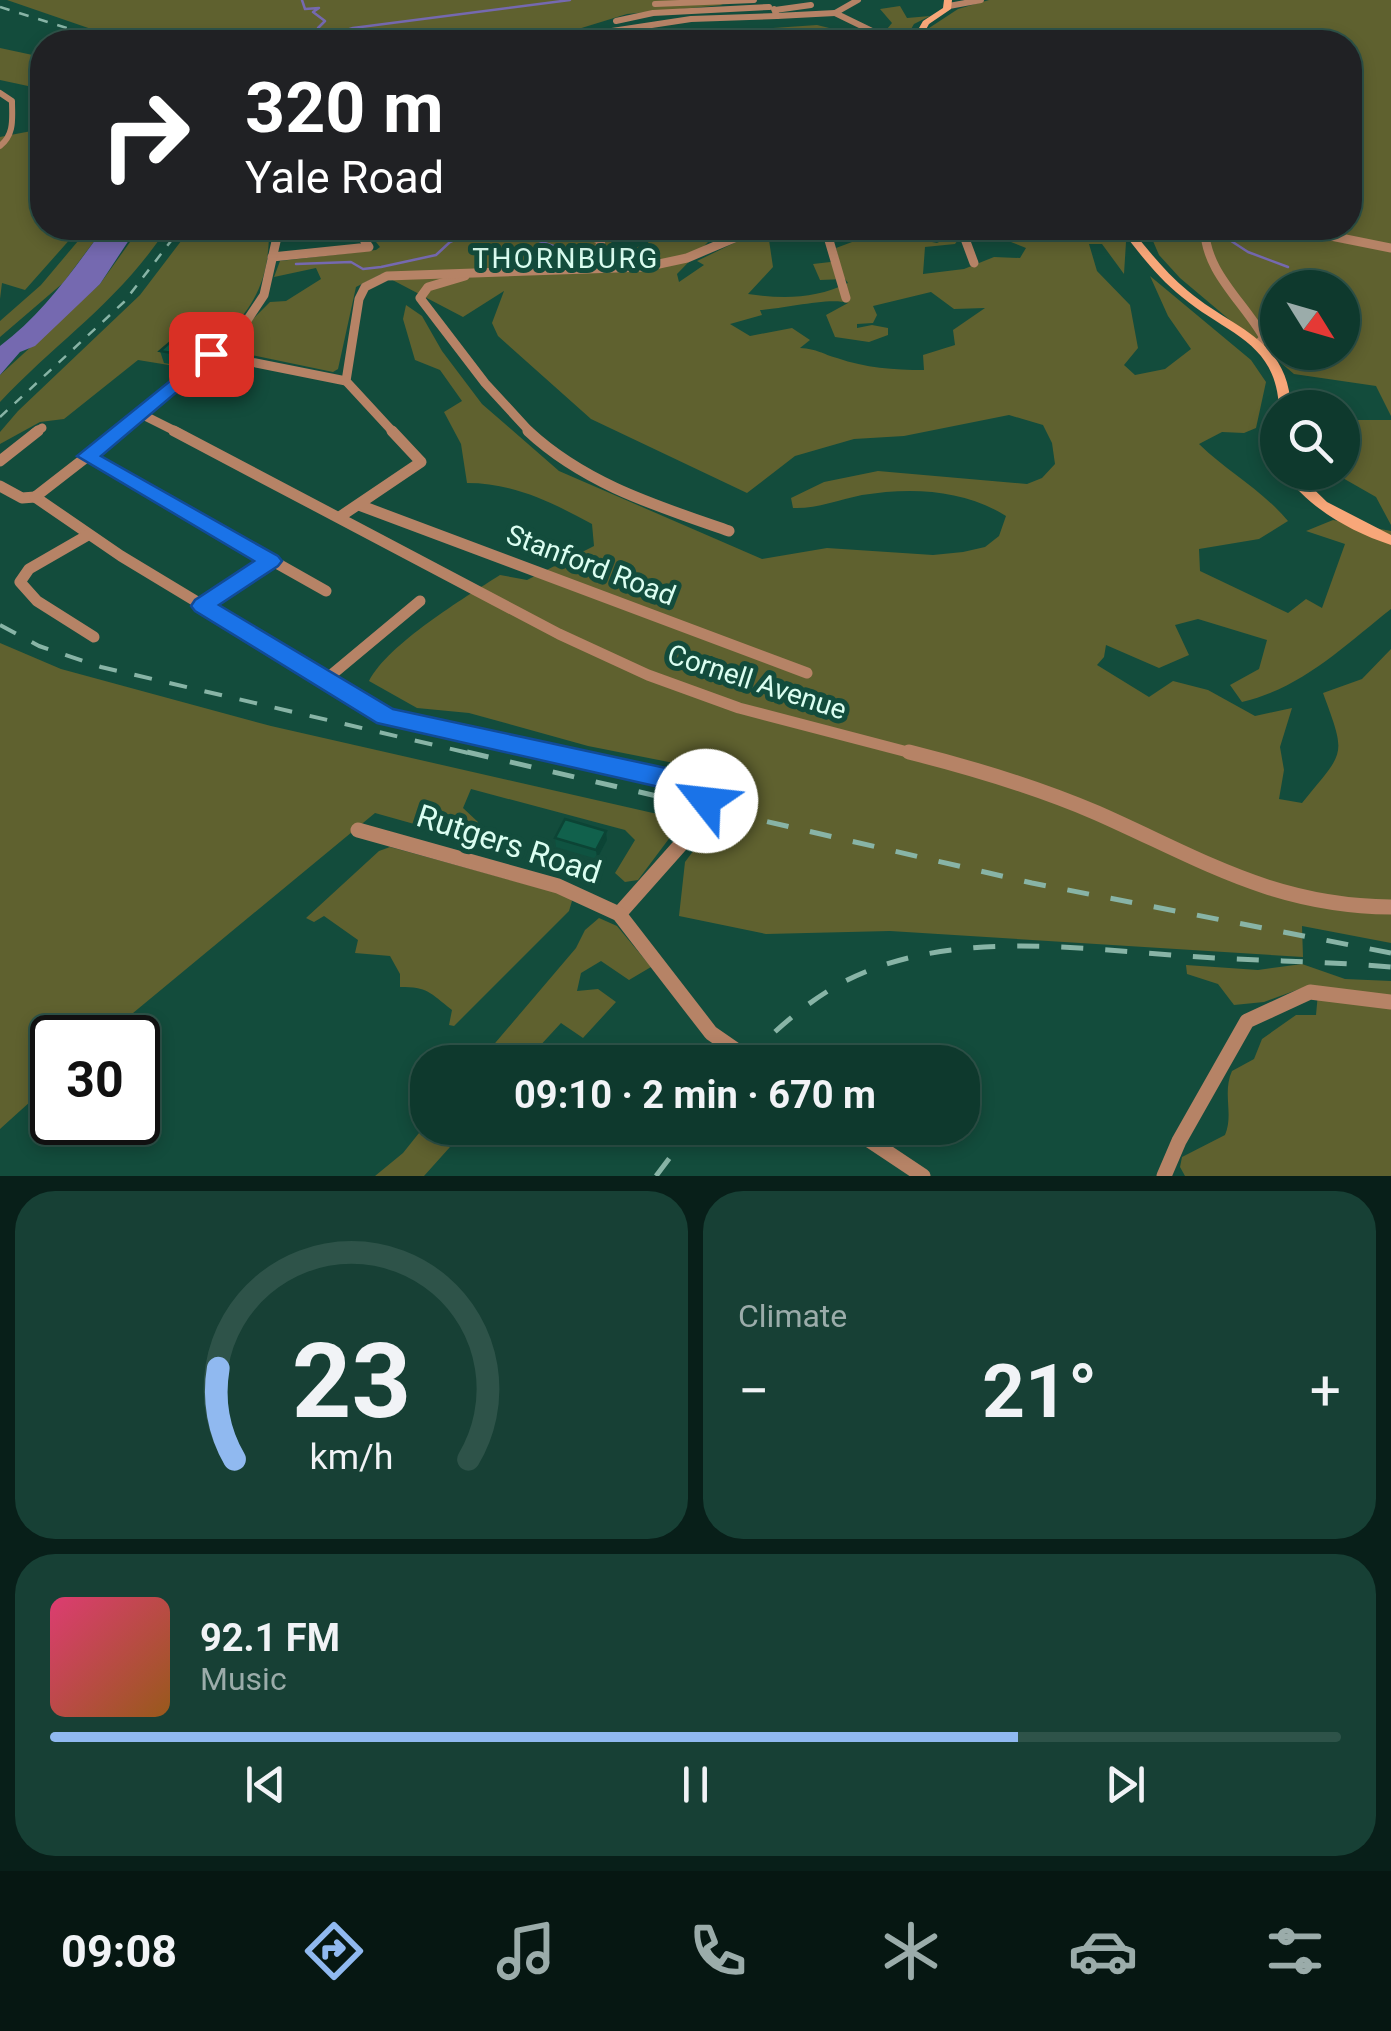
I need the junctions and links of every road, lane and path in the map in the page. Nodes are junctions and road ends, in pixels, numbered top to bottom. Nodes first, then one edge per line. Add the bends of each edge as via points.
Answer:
1 (756, 0) edge
2 (856, 0) edge
3 (981, 0) edge
4 (948, 3) edge
5 (655, 4) dead end
6 (811, 6) dead end
7 (774, 11) junction
8 (835, 14) junction
9 (616, 21) dead end
10 (618, 30) edge
11 (870, 30) edge
12 (921, 30) edge
13 (0, 93) edge
14 (0, 146) edge
15 (276, 240) edge
16 (366, 240) edge
17 (600, 240) edge
18 (730, 240) edge
19 (829, 240) edge
20 (965, 240) edge
21 (1135, 240) edge
22 (1204, 240) edge
23 (1351, 240) edge
24 (1391, 248) edge
25 (272, 258) junction
26 (974, 264) dead end
27 (596, 266) junction
28 (478, 270) junction
29 (846, 298) dead end
30 (1258, 344) junction
31 (211, 354) junction
32 (346, 381) junction
33 (1285, 390) edge
34 (140, 414) junction
35 (42, 428) dead end
36 (87, 456) junction
37 (0, 461) edge
38 (0, 486) edge
39 (1304, 490) edge
40 (35, 496) junction
41 (358, 505) junction
42 (341, 516) junction
43 (729, 531) dead end
44 (88, 535) junction
45 (1391, 540) edge
46 (270, 561) junction
47 (326, 591) dead end
48 (420, 601) dead end
49 (203, 606) junction
50 (94, 637) dead end
51 (807, 673) dead end
52 (324, 681) junction
53 (358, 830) dead end
54 (1391, 907) edge
55 (618, 914) junction
56 (1391, 1002) edge
57 (728, 1045) edge
58 (876, 1145) edge
59 (923, 1176) edge
60 (1164, 1176) edge

1 - 5 street
1 - 7 street
2 - 8 street
3 - 4 street
4 - 12 street
6 - 7 street
7 - 8 street
7 - 9 street via 652,13
7 - 10 street
8 - 11 street
13 - 14 street via 12,101 8,141
15 - 25 street
16 - 25 street via 370,244 358,250
17 - 27 street
18 - 27 street via 645,267
19 - 29 street
20 - 26 street
21 - 30 street via 1188,297
22 - 30 street via 1228,288 1257,322 1264,338
23 - 24 street
25 - 31 street via 264,295
27 - 28 street
28 - 32 street via 388,276 365,288
28 - 43 street via 428,287 420,298 492,395 562,460 645,501
30 - 33 street via 1278,365
31 - 32 street
31 - 34 street
32 - 41 street via 420,462
34 - 36 street
34 - 42 street, Cornell Avenue
35 - 37 street
36 - 40 street
36 - 46 street
38 - 40 street via 22,498
39 - 45 street
40 - 44 street
41 - 42 street
41 - 51 street, Stanford Road
42 - 54 street, Cornell Avenue via 559,636 694,693 817,731 936,757 1059,798 1270,893 1360,909
44 - 49 street
44 - 50 street via 29,569 20,582 37,601
46 - 47 street
46 - 49 street
48 - 52 street
49 - 52 street
52 - 55 street via 386,716 698,787 706,801 698,825
53 - 55 street, Rutgers Road via 558,886
55 - 57 street, Rutgers Road via 711,1033
56 - 60 street via 1310,992 1247,1021
58 - 59 street

